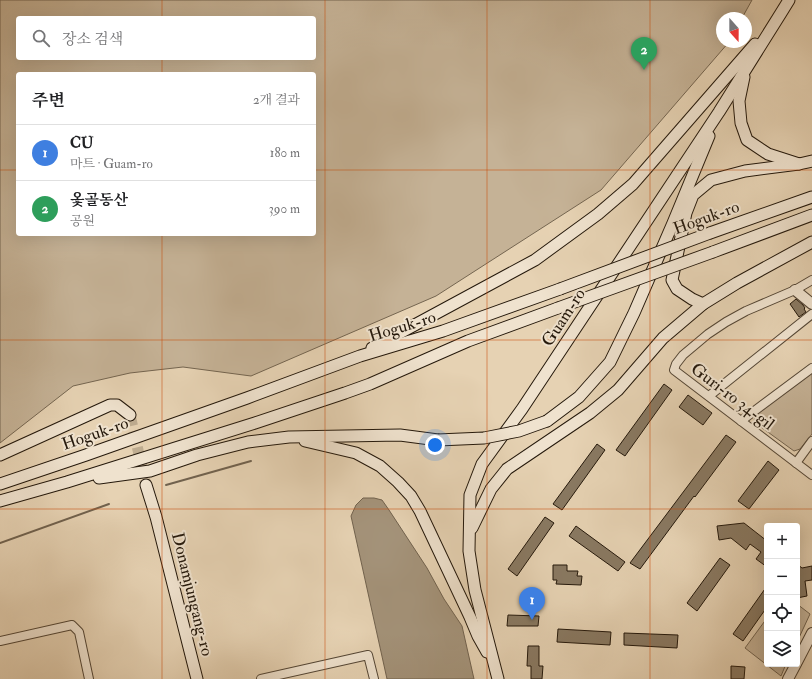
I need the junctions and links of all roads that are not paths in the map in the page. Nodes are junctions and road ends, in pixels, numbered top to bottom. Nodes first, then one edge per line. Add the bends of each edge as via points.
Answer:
1 (788, 0) edge
2 (781, 13) junction
3 (746, 69) junction
4 (718, 112) junction
5 (812, 161) edge
6 (799, 164) junction
7 (812, 197) edge
8 (812, 215) edge
9 (812, 242) edge
10 (812, 280) edge
11 (796, 290) junction
12 (703, 304) junction
13 (812, 304) edge
14 (812, 314) edge
15 (360, 356) junction
16 (812, 368) edge
17 (709, 396) junction
18 (130, 415) dead end
19 (741, 422) junction
20 (289, 437) junction
21 (812, 441) edge
22 (0, 455) edge
23 (796, 463) junction
24 (812, 475) edge
25 (67, 482) junction
26 (0, 484) edge
27 (146, 486) tunnel mouth
28 (0, 501) edge
29 (470, 532) junction
30 (812, 633) edge
31 (0, 641) edge
32 (800, 656) edge
33 (495, 667) junction
34 (794, 667) edge
35 (89, 679) edge
36 (198, 679) edge
37 (261, 679) edge
38 (374, 679) edge
39 (498, 679) edge
40 (788, 679) edge

1 - 2 main road, Guam-ro
2 - 3 main road, Guam-ro
2 - 15 main road via 633,184 598,214 535,260 375,345
3 - 4 main road, Guam-ro
3 - 6 main road via 739,101 741,123 747,140 768,154
4 - 20 main road, bridge via 634,313 610,362 579,397 547,421 519,431 484,438 438,440 400,435
4 - 29 main road, Guam-ro via 522,409 482,464 470,495
5 - 6 main road
6 - 12 main road via 745,171 711,180 693,195 686,213 672,280 677,289
7 - 15 main road, Hoguk-ro, bridge via 443,331
8 - 25 main road, Hoguk-ro, bridge via 468,341 345,393
9 - 12 main road
10 - 11 street, Guri-ro 34-gil
11 - 13 street
11 - 17 street, Guri-ro 34-gil via 726,322 683,355 674,370
12 - 29 main road via 663,338 618,390 590,413 507,469 491,489
14 - 17 street
15 - 26 main road, Hoguk-ro
16 - 19 street
17 - 19 street, Guri-ro 34-gil
18 - 22 main road via 117,405 110,405
19 - 23 street, Guri-ro 34-gil
20 - 25 main road via 248,442 197,455 150,471
20 - 33 main road via 356,453 380,466 411,496
21 - 23 street
23 - 24 street, Guri-ro 34-gil
25 - 28 main road, Hoguk-ro
27 - 36 main road, Donamjungang-ro
29 - 33 main road, Guam-ro via 475,590
30 - 32 street
31 - 35 street via 72,625 79,632
33 - 39 main road, Guam-ro
34 - 40 street
37 - 38 street via 368,655

